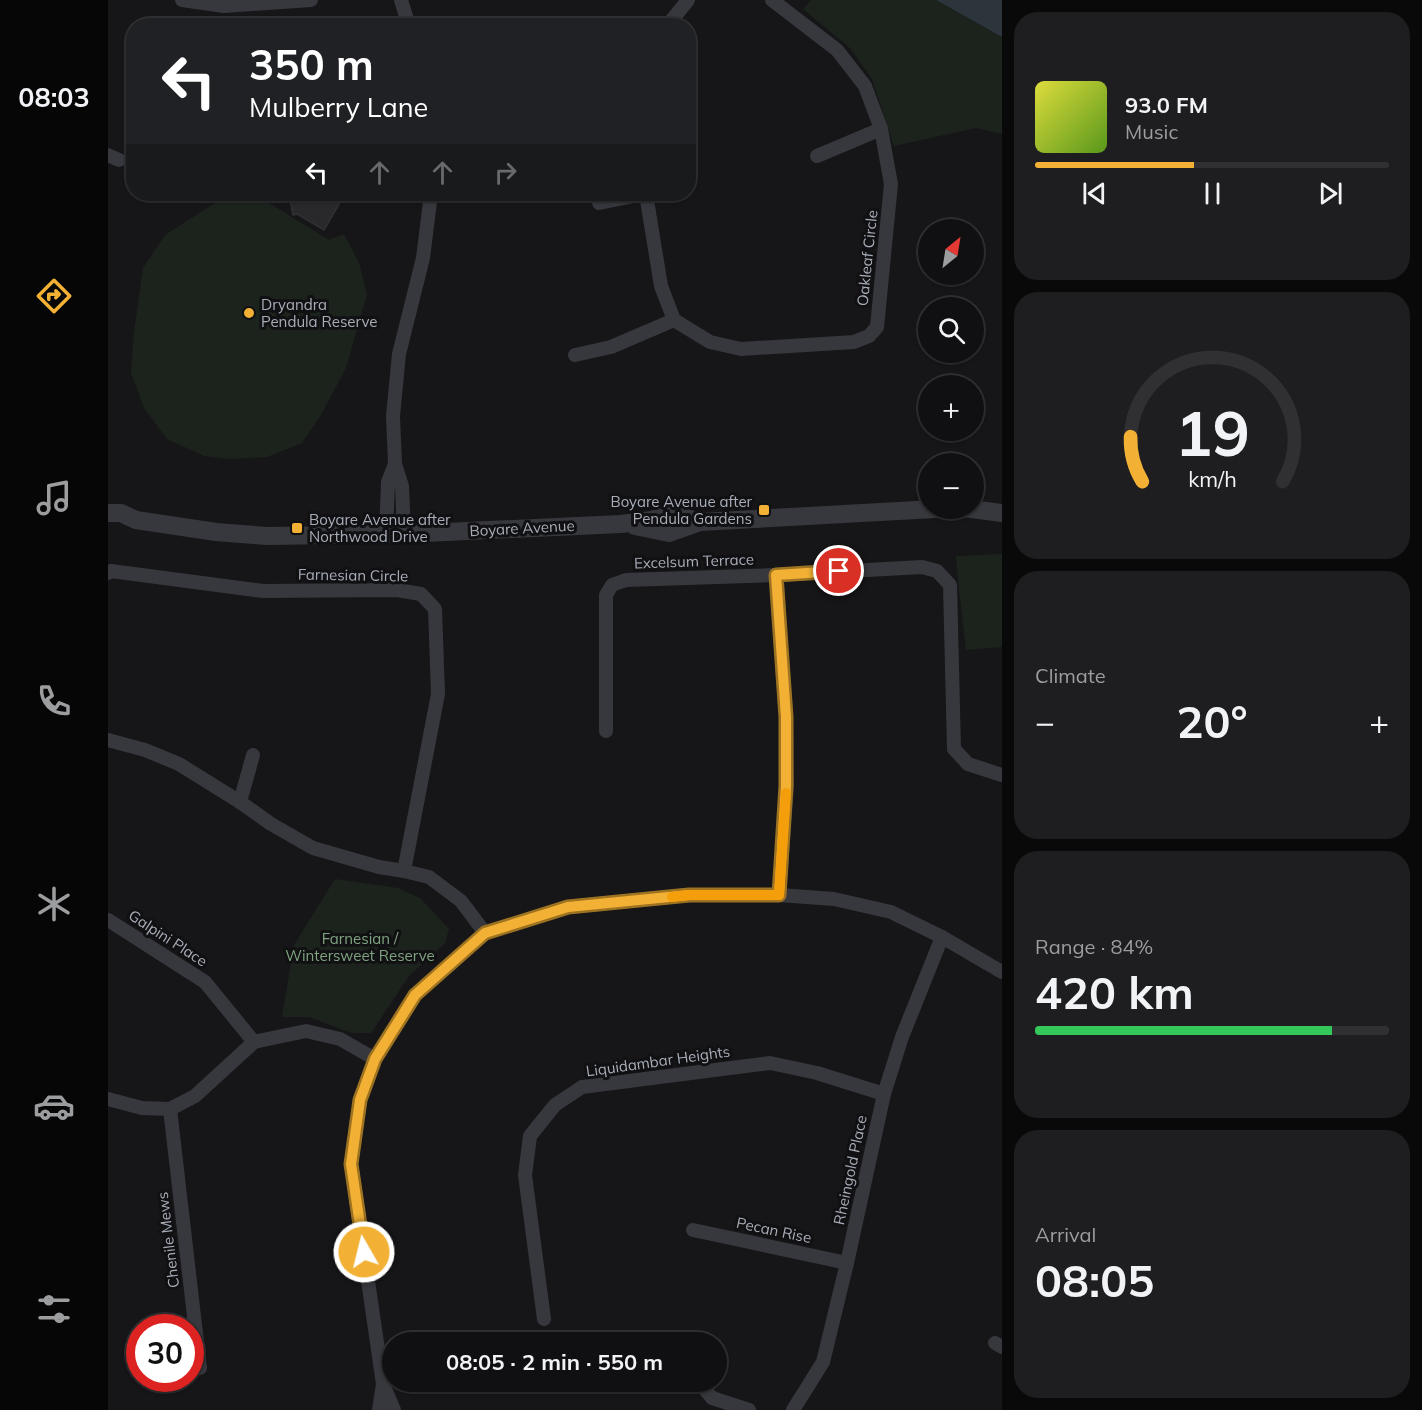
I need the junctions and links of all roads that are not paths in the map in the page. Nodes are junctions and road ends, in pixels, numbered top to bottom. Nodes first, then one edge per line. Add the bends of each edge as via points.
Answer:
1 (182, 0) edge
2 (310, 0) edge
3 (401, 0) edge
4 (688, 0) edge
5 (772, 0) edge
6 (407, 18) edge
7 (673, 18) edge
8 (881, 129) junction
9 (817, 156) dead end
10 (430, 201) edge
11 (609, 201) edge
12 (646, 201) edge
13 (599, 203) dead end
14 (674, 320) junction
15 (575, 355) dead end
16 (918, 510) edge
17 (984, 511) edge
18 (108, 513) edge
19 (1001, 513) edge
20 (136, 520) junction
21 (108, 527) edge
22 (395, 534) junction
23 (108, 573) edge
24 (776, 575) junction
25 (606, 731) dead end
26 (108, 740) edge
27 (253, 755) dead end
28 (1002, 775) edge
29 (240, 802) junction
30 (404, 871) junction
31 (779, 895) junction
32 (108, 920) edge
33 (485, 933) junction
34 (942, 937) junction
35 (1002, 972) edge
36 (254, 1042) junction
37 (375, 1059) junction
38 (884, 1094) junction
39 (108, 1099) edge
40 (170, 1109) junction
41 (693, 1230) dead end
42 (847, 1263) junction
43 (194, 1314) edge
44 (544, 1319) dead end
45 (382, 1377) edge
46 (382, 1389) edge
47 (386, 1392) edge
48 (707, 1392) edge
49 (378, 1410) edge
50 (394, 1410) edge
51 (749, 1410) edge
52 (793, 1410) edge

1 - 2 street via 224,6
3 - 6 street
4 - 7 street
5 - 8 street, Oakleaf Circle via 837,51 865,86
8 - 9 street
8 - 14 street, Oakleaf Circle via 891,184 877,327 869,336 854,342 741,349 710,342
10 - 22 street via 423,258 399,354 393,416 394,464 402,486
11 - 13 street
12 - 14 street via 661,286
14 - 15 street via 611,347
16 - 22 street, Boyare Avenue via 700,522 669,533 621,524
17 - 19 street
18 - 20 street, Boyare Avenue via 121,513
20 - 21 street, Boyare Avenue
20 - 22 street, Boyare Avenue via 267,536
23 - 30 street, Farnesian Circle via 263,591 397,590 421,594 435,609 438,694
24 - 25 street, Excelsum Terrace via 626,580 612,585 606,595
24 - 28 street, Excelsum Terrace via 922,567 937,571 950,585 954,749 968,764
24 - 31 street via 786,717
26 - 29 street via 179,764
27 - 29 street
29 - 30 street via 313,848
30 - 33 street via 429,878 461,901
31 - 33 street via 689,895 568,907
31 - 34 street via 834,898 891,912
32 - 36 street, Galpini Place via 205,982
33 - 37 street via 415,995
34 - 35 street
34 - 38 street, Rheingold Place
36 - 37 street via 306,1031 340,1039
36 - 40 street via 195,1096
37 - 45 street via 360,1100 351,1164
38 - 42 street, Rheingold Place
38 - 44 street, Liquidambar Heights via 770,1063 582,1088 555,1105 530,1136 525,1175
39 - 40 street via 142,1108
40 - 43 street, Chenile Mews
41 - 42 street, Pecan Rise
42 - 52 street, Rheingold Place via 823,1362
46 - 49 street
47 - 50 street
48 - 51 street via 712,1398

